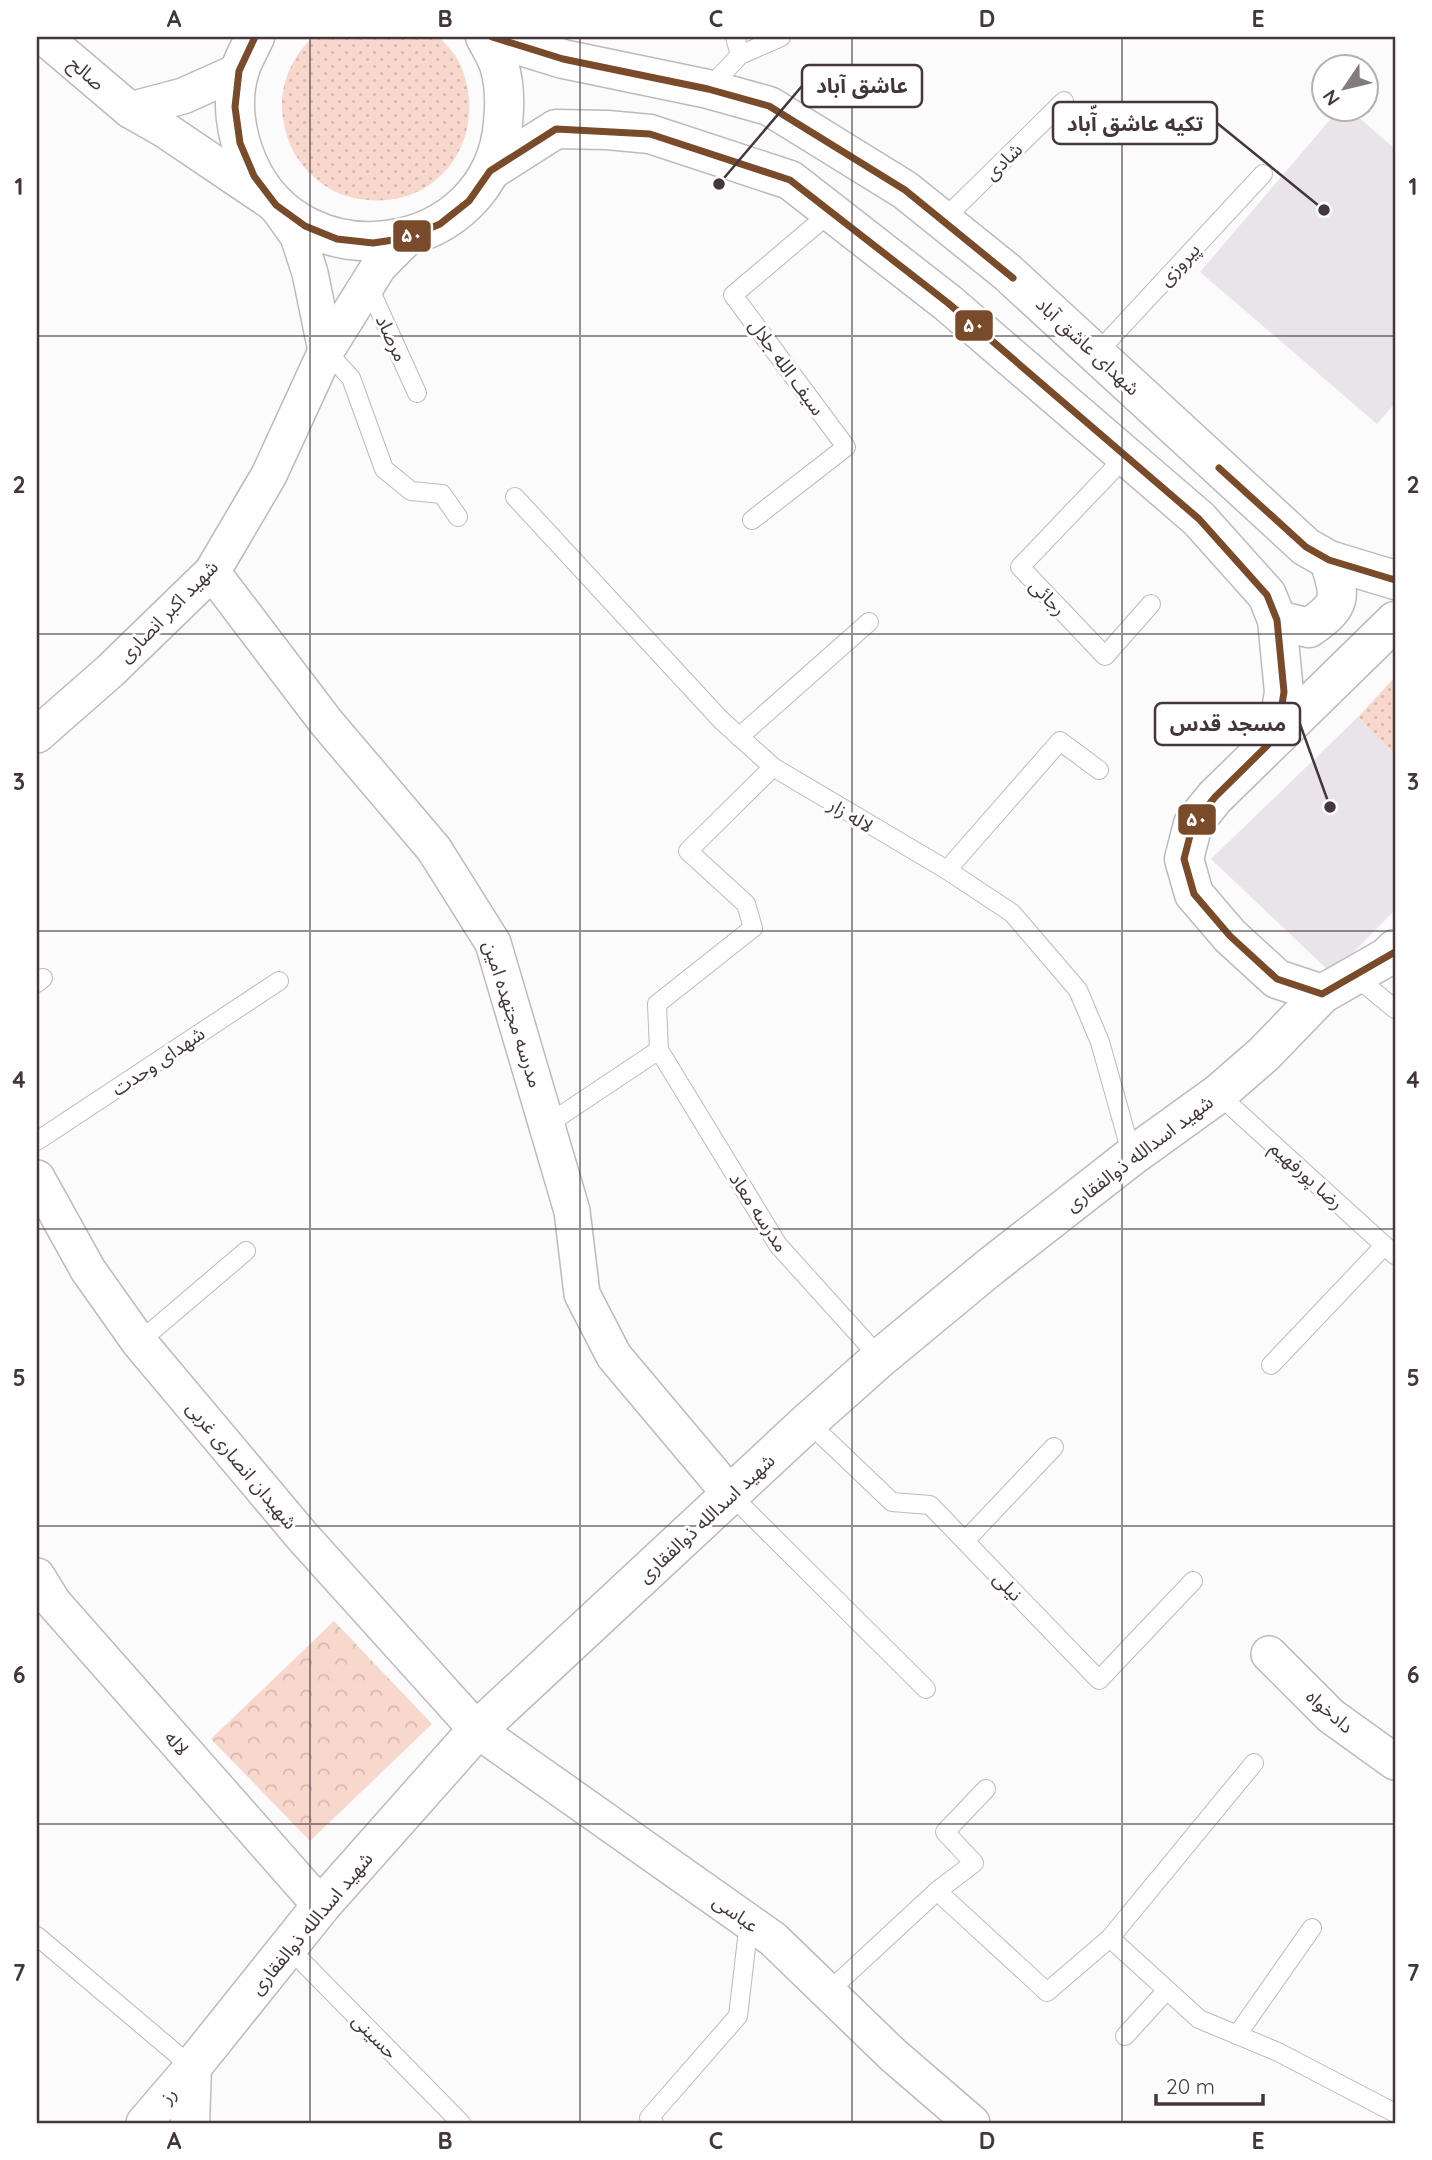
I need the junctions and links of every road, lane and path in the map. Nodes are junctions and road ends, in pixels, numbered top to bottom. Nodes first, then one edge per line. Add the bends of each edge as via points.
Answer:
1 (44, 37) edge
2 (255, 37) edge
3 (485, 37) edge
4 (492, 37) edge
5 (735, 37) edge
6 (781, 37) edge
7 (740, 55) junction
8 (239, 71) junction
9 (708, 89) junction
10 (1064, 101) dead end
11 (130, 110) junction
12 (490, 170) junction
13 (1262, 174) dead end
14 (276, 205) junction
15 (831, 212) junction
16 (943, 220) junction
17 (407, 238) junction
18 (367, 284) junction
19 (326, 351) junction
20 (1096, 354) junction
21 (417, 393) dead end
22 (1126, 456) junction
23 (515, 497) dead end
24 (458, 517) dead end
25 (752, 520) dead end
26 (1329, 561) junction
27 (212, 572) junction
28 (1395, 580) edge
29 (1151, 604) dead end
30 (1277, 620) junction
31 (1395, 621) edge
32 (869, 622) dead end
33 (37, 735) edge
34 (1278, 736) junction
35 (739, 737) junction
36 (773, 767) junction
37 (1098, 770) dead end
38 (947, 870) junction
39 (1393, 952) edge
40 (279, 981) dead end
41 (1338, 985) junction
42 (1395, 1009) edge
43 (659, 1050) junction
44 (1218, 1094) junction
45 (548, 1124) junction
46 (37, 1142) edge
47 (1132, 1156) junction
48 (37, 1178) edge
49 (1390, 1250) edge
50 (246, 1251) dead end
51 (139, 1342) junction
52 (880, 1359) junction
53 (1271, 1365) dead end
54 (808, 1422) junction
55 (1054, 1447) dead end
56 (731, 1495) junction
57 (965, 1541) junction
58 (37, 1576) edge
59 (1193, 1581) dead end
60 (1269, 1654) dead end
61 (926, 1689) dead end
62 (477, 1730) junction
63 (1395, 1762) edge
64 (1254, 1763) dead end
65 (986, 1789) dead end
66 (937, 1891) junction
67 (321, 1906) junction
68 (749, 1922) junction
69 (1312, 1928) dead end
70 (37, 1936) edge
71 (1110, 1938) junction
72 (289, 1948) junction
73 (1167, 1990) junction
74 (828, 1992) junction
75 (1237, 2035) junction
76 (1125, 2036) dead end
77 (192, 2067) junction
78 (1395, 2113) edge
79 (144, 2123) edge
80 (190, 2123) edge
81 (461, 2123) edge
82 (654, 2123) edge
83 (972, 2123) edge

1 - 11 street, صالح
2 - 8 main road
3 - 12 main road via 500,67 505,102 502,137
4 - 9 main road, شهدای عاشق آباد via 563,59
5 - 7 lane
6 - 7 lane
7 - 9 lane
8 - 11 street via 183,96
8 - 14 main road via 235,107 240,143 254,176
9 - 16 main road, شهدای عاشق آباد via 769,106 905,190
10 - 16 lane, شادی
11 - 14 street, صالح
12 - 15 main road via 555,129 650,134 790,180
12 - 17 main road via 469,201 440,224
13 - 20 lane, پیروزی
14 - 17 main road via 305,226 337,239 373,243
14 - 19 street via 298,236
15 - 22 main road via 948,303
15 - 25 lane, سیف الله جلال via 733,295 846,447
16 - 20 main road, شهدای عاشق آباد
17 - 18 street, شهید اکبر انصاری
18 - 19 street, شهید اکبر انصاری
18 - 21 lane, مرصاد
19 - 24 lane via 351,378 384,469 411,491 442,494
19 - 27 street, شهید اکبر انصاری via 269,475
20 - 26 main road, شهدای عاشق آباد via 1306,547
22 - 29 lane, رجائی via 1020,567 1105,656
22 - 30 main road via 1199,519 1267,595
23 - 35 lane, لاله زار
26 - 28 main road, شهدای عاشق آباد
26 - 30 main road via 1339,593 1330,613 1309,628
27 - 33 street, شهید اکبر انصاری
27 - 45 street, مدرسه مجتهده امین via 326,722 434,849 494,943
30 - 34 main road via 1284,691
31 - 34 main road
32 - 35 lane
34 - 41 main road via 1193,824 1184,859 1194,894 1230,936 1277,979
35 - 36 lane, لاله زار
36 - 38 lane, لاله زار
36 - 43 lane via 688,851 746,904 753,928 657,1004
37 - 38 lane via 1060,741
38 - 47 lane, لاله زار via 1012,913 1078,990 1100,1042
39 - 41 main road, شهید اسدالله ذوالفقاری
40 - 46 lane, شهدای وحدت
41 - 42 lane
41 - 44 main road, شهید اسدالله ذوالفقاری
43 - 45 lane
43 - 52 lane, مدرسه معاد via 778,1245
44 - 47 main road, شهید اسدالله ذوالفقاری
44 - 49 lane, رضا پورفهیم
45 - 56 street, مدرسه مجتهده امین via 572,1211 582,1294 614,1356
47 - 52 main road, شهید اسدالله ذوالفقاری
48 - 51 street, شهیدان انصاری غربی via 88,1269
49 - 53 lane
50 - 51 lane
51 - 62 street, شهیدان انصاری غربی via 302,1536
52 - 54 main road, شهید اسدالله ذوالفقاری
54 - 56 main road, شهید اسدالله ذوالفقاری
54 - 57 lane, نیلی via 892,1502 930,1506
55 - 57 lane
56 - 61 lane
56 - 62 main road, شهید اسدالله ذوالفقاری
57 - 59 lane, نیلی via 1098,1680
58 - 67 street, لاله via 53,1602
60 - 63 street, دادخواه via 1331,1716
62 - 67 main road, شهید اسدالله ذوالفقاری
62 - 68 street, عباسی
64 - 71 lane
65 - 66 lane via 945,1832 974,1863
66 - 71 lane via 1047,1992
66 - 74 lane
67 - 72 main road, شهید اسدالله ذوالفقاری
68 - 74 street, عباسی
68 - 82 lane via 738,2016 649,2118
69 - 75 lane
70 - 77 lane
71 - 73 lane
72 - 77 main road, شهید اسدالله ذوالفقاری
72 - 81 lane, حسینی
73 - 75 lane via 1199,2019
73 - 76 lane
74 - 83 street, عباسی
75 - 78 lane
77 - 79 street, رز
77 - 80 main road

